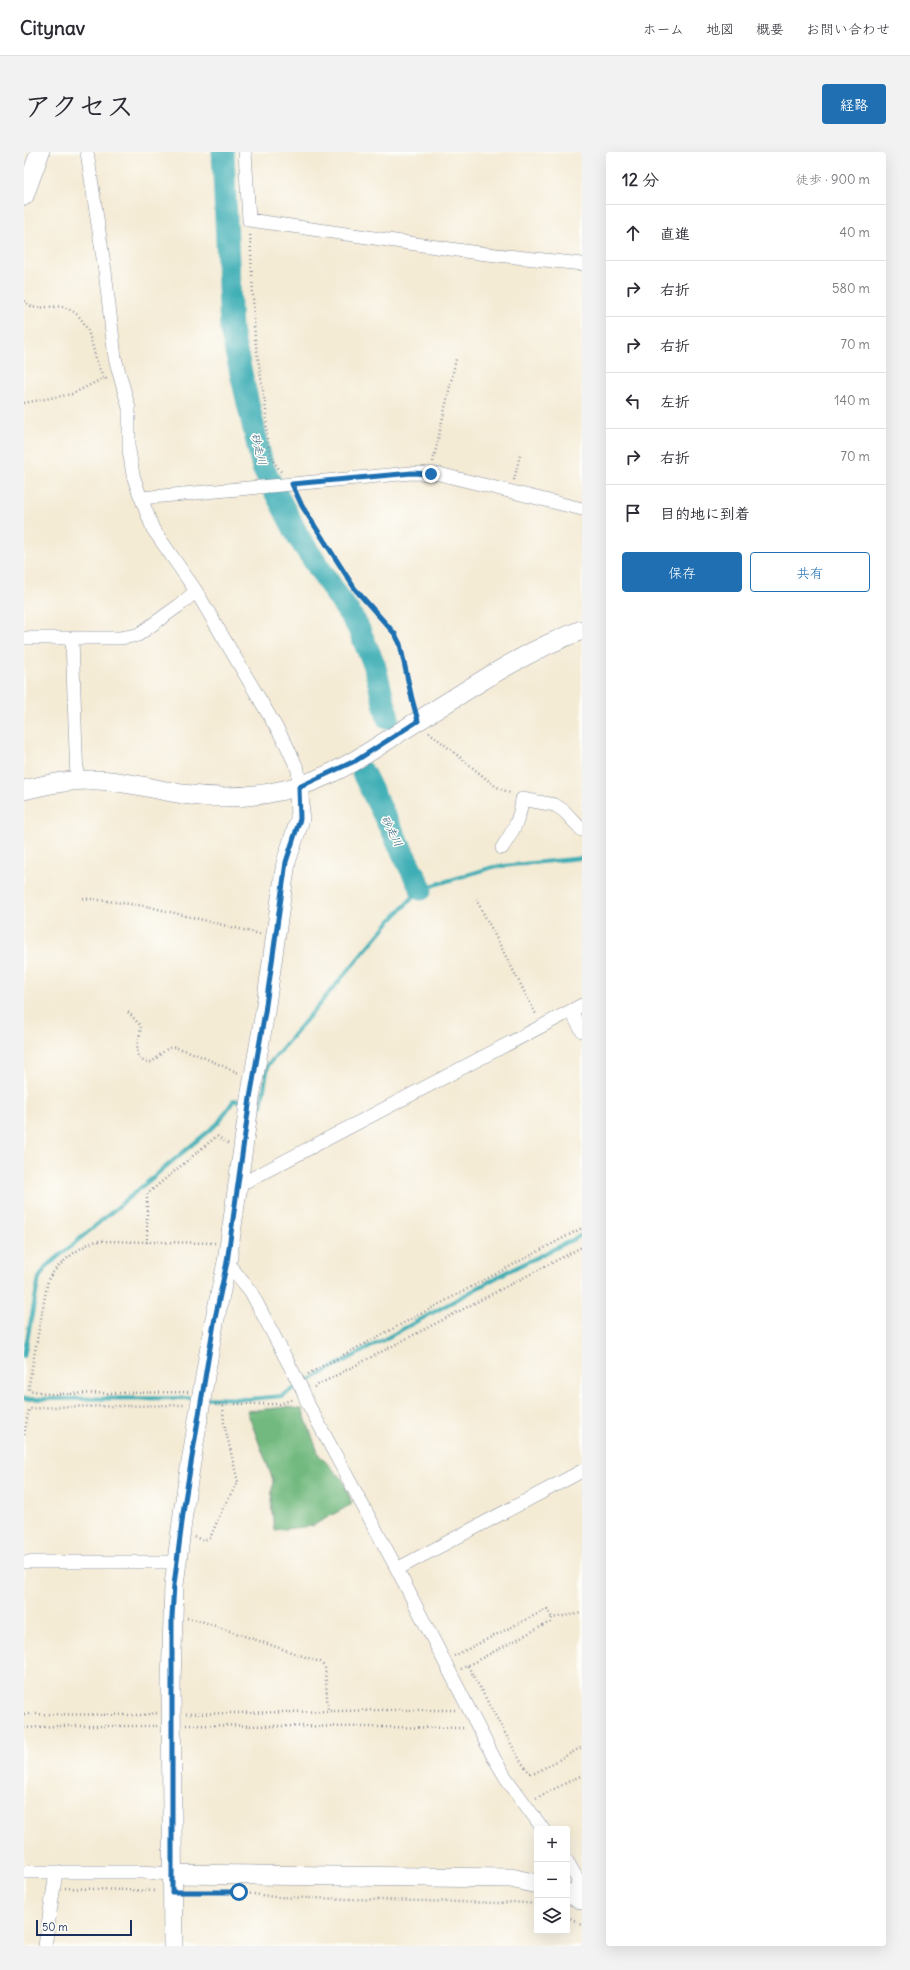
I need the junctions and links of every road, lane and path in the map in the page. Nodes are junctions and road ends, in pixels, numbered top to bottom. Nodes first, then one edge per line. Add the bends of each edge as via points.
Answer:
1 (40, 152) edge
2 (87, 152) edge
3 (245, 152) edge
4 (24, 196) edge
5 (249, 220) junction
6 (582, 264) edge
7 (24, 301) edge
8 (456, 359) dead end
9 (104, 378) junction
10 (122, 383) junction
11 (24, 403) edge
12 (520, 455) dead end
13 (431, 474) junction
14 (287, 484) junction
15 (511, 492) junction
16 (141, 498) junction
17 (582, 509) edge
18 (196, 591) junction
19 (582, 630) edge
20 (24, 638) edge
21 (72, 638) junction
22 (418, 721) junction
23 (78, 780) junction
24 (299, 787) junction
25 (24, 790) edge
26 (522, 799) junction
27 (582, 830) edge
28 (502, 848) dead end
29 (83, 898) dead end
30 (476, 899) dead end
31 (275, 937) junction
32 (577, 1008) edge
33 (128, 1012) dead end
34 (542, 1026) junction
35 (582, 1031) edge
36 (253, 1079) junction
37 (229, 1145) dead end
38 (238, 1179) junction
39 (582, 1228) edge
40 (147, 1243) junction
41 (228, 1254) junction
42 (299, 1384) junction
43 (201, 1399) junction
44 (223, 1404) dead end
45 (582, 1471) edge
46 (180, 1534) junction
47 (24, 1562) edge
48 (177, 1562) junction
49 (397, 1569) junction
50 (582, 1613) edge
51 (172, 1617) junction
52 (552, 1618) junction
53 (444, 1661) junction
54 (468, 1666) junction
55 (451, 1675) junction
56 (469, 1707) junction
57 (328, 1711) junction
58 (24, 1714) edge
59 (172, 1720) junction
60 (479, 1726) junction
61 (24, 1728) edge
62 (582, 1747) edge
63 (582, 1775) edge
64 (526, 1803) junction
65 (542, 1826) edge
66 (568, 1862) edge
67 (24, 1872) edge
68 (56, 1872) junction
69 (172, 1883) junction
70 (534, 1883) edge
71 (52, 1886) junction
72 (575, 1897) edge
73 (534, 1904) edge
74 (570, 1918) edge
75 (582, 1925) edge
76 (45, 1946) edge
77 (173, 1946) edge

1 - 4 street
2 - 10 street via 115,358
3 - 5 street
5 - 6 street via 478,253
5 - 14 path via 254,339 266,410 267,442 273,461
7 - 9 path via 32,308 60,306 69,309 81,320 93,342
8 - 13 path
9 - 10 path via 112,383
9 - 11 path via 72,394
10 - 16 street via 129,408 132,475
12 - 15 path
13 - 14 street via 412,473
13 - 15 street
14 - 16 street
14 - 22 path via 355,589 395,634 400,644
15 - 17 street
16 - 18 street via 153,529
18 - 21 street via 138,635 120,638
18 - 24 street via 286,744 298,770
19 - 22 street via 559,639 490,676
20 - 21 street
21 - 23 street
22 - 24 street via 357,760
22 - 26 path via 429,733 496,786
23 - 24 street via 124,782 182,794 212,797 267,794
23 - 25 street
24 - 31 street via 300,819 286,862
26 - 27 street via 555,806
26 - 28 street via 521,814
29 - 31 path via 146,906
30 - 34 path
31 - 36 street
32 - 34 street
32 - 35 street
33 - 36 path via 141,1026 136,1050 142,1060 152,1062 170,1048 176,1048 190,1051 223,1068
34 - 38 street via 247,1181
36 - 38 street
37 - 40 path via 217,1136 147,1194
38 - 41 street
39 - 42 path
40 - 41 path via 206,1242
40 - 43 path via 89,1243 51,1275 40,1321 30,1390 49,1394 188,1392
41 - 42 street
41 - 43 street
42 - 49 street
43 - 46 street
44 - 46 path via 224,1423 238,1482 210,1538 203,1540
45 - 49 street
46 - 48 street
47 - 48 street
48 - 51 street
49 - 53 street
50 - 52 path
51 - 57 path via 202,1621 320,1662 325,1667
51 - 59 street
52 - 53 path via 547,1609
52 - 54 path via 550,1622
53 - 55 street
54 - 55 path
54 - 62 path via 521,1762 530,1773 535,1773
55 - 56 street
56 - 57 path via 458,1710
56 - 60 street
57 - 59 path
58 - 59 path via 142,1715 163,1712
59 - 60 path via 181,1724 206,1726 463,1729
59 - 61 path
59 - 69 street
60 - 64 street via 506,1778
63 - 64 path
64 - 65 street
66 - 72 street via 578,1880
67 - 68 street
68 - 69 street via 141,1872
68 - 71 street
69 - 70 street via 511,1878
69 - 71 path via 66,1889
69 - 73 path via 275,1897
69 - 77 street
71 - 76 street
74 - 75 path

